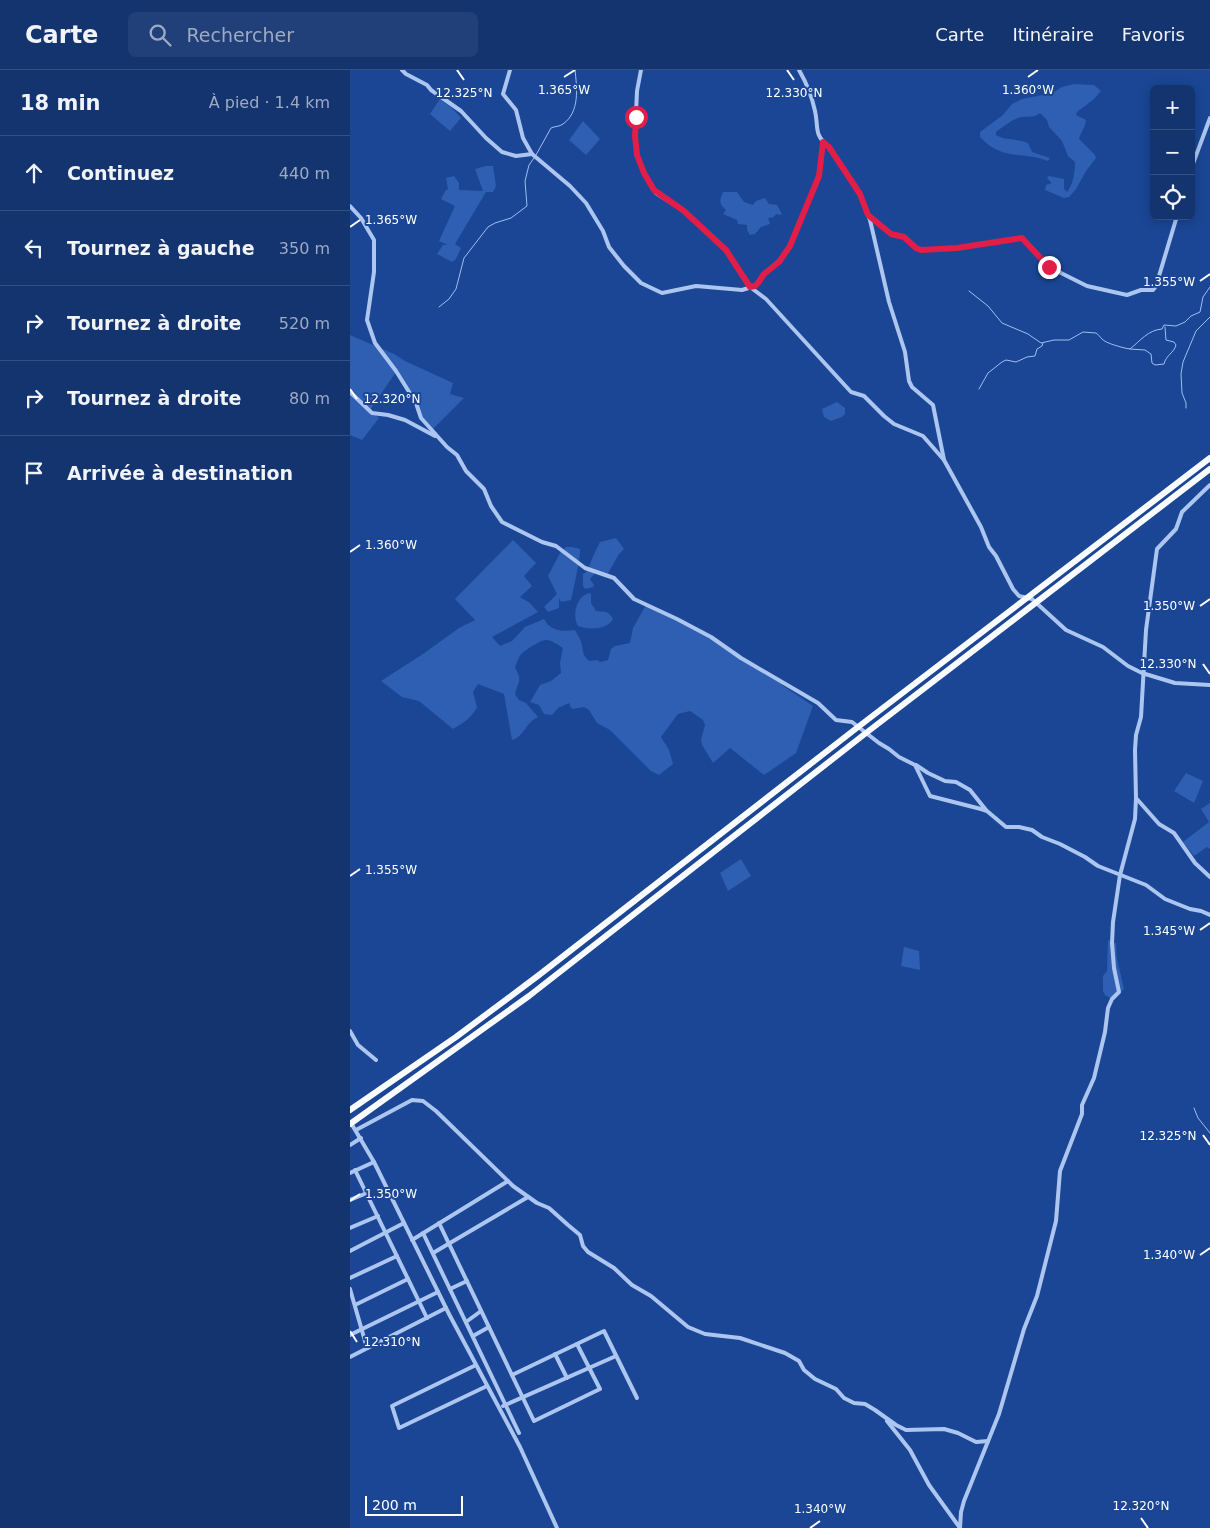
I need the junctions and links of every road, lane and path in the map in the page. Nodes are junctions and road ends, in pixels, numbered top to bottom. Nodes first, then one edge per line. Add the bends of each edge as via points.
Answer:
1 (402, 70) edge
2 (510, 70) edge
3 (641, 70) edge
4 (799, 70) edge
5 (1210, 118) edge
6 (823, 142) junction
7 (532, 154) junction
8 (1195, 158) edge
9 (350, 206) edge
10 (868, 215) junction
11 (1176, 220) edge
12 (750, 287) junction
13 (350, 392) edge
14 (438, 438) junction
15 (1210, 458) edge
16 (944, 460) junction
17 (1210, 469) edge
18 (1210, 485) edge
19 (1028, 597) junction
20 (1035, 603) junction
21 (1144, 673) junction
22 (1210, 685) edge
23 (858, 726) junction
24 (866, 733) junction
25 (915, 765) junction
26 (1136, 798) junction
27 (987, 812) junction
28 (1120, 875) junction
29 (1210, 877) edge
30 (1210, 915) edge
31 (350, 1031) edge
32 (376, 1060) dead end
33 (350, 1110) edge
34 (351, 1123) edge
35 (356, 1130) junction
36 (361, 1138) junction
37 (350, 1145) edge
38 (374, 1162) junction
39 (355, 1170) junction
40 (350, 1173) edge
41 (508, 1181) junction
42 (366, 1193) junction
43 (528, 1197) junction
44 (350, 1200) edge
45 (378, 1216) junction
46 (404, 1223) junction
47 (439, 1223) junction
48 (350, 1228) edge
49 (386, 1233) junction
50 (423, 1233) junction
51 (412, 1240) junction
52 (449, 1244) junction
53 (350, 1251) edge
54 (433, 1253) junction
55 (397, 1256) junction
56 (350, 1278) edge
57 (408, 1279) junction
58 (467, 1281) junction
59 (350, 1289) edge
60 (450, 1289) junction
61 (438, 1292) junction
62 (419, 1301) junction
63 (355, 1305) junction
64 (446, 1308) junction
65 (481, 1312) junction
66 (427, 1318) junction
67 (466, 1322) junction
68 (489, 1327) junction
69 (362, 1329) junction
70 (350, 1335) edge
71 (473, 1336) junction
72 (577, 1344) junction
73 (367, 1348) junction
74 (556, 1354) junction
75 (616, 1356) junction
76 (350, 1357) edge
77 (476, 1365) junction
78 (589, 1368) junction
79 (512, 1375) junction
80 (567, 1378) junction
81 (487, 1386) junction
82 (523, 1398) junction
83 (637, 1398) dead end
84 (506, 1406) junction
85 (499, 1408) junction
86 (882, 1415) junction
87 (519, 1433) dead end
88 (988, 1441) junction
89 (557, 1528) edge
90 (960, 1528) edge

1 - 7 street via 461,111 502,152 516,156
2 - 7 street via 502,94 516,110 523,138
3 - 12 street via 635,136 637,155 644,173 656,193 684,211 726,250
4 - 6 street via 814,107 816,132
5 - 8 street
6 - 10 street via 860,194
6 - 12 street via 819,176 790,246 779,262 755,286
7 - 12 street via 578,193 615,255 649,288 662,293 696,286 737,290
9 - 14 street via 374,240 374,272 367,320 370,334 416,403 421,418
10 - 11 street via 891,234 904,237 921,250 1022,238 1049,267 1087,286 1127,295 1153,290 1156,286
10 - 16 street via 905,352 909,381 933,405
12 - 16 street via 766,299 851,392 864,396 894,424 923,436
13 - 14 street via 372,413 405,420
14 - 23 street via 457,455 466,471 484,489 502,522 556,546 585,568 614,578 634,599 711,637 818,704 836,720
15 - 19 highway
16 - 19 street via 1013,589 1019,596
17 - 20 highway
18 - 21 street via 1182,512 1176,529 1157,549
19 - 20 street
19 - 23 highway
20 - 21 street via 1066,630
20 - 24 highway
21 - 22 street via 1175,683
21 - 26 street via 1141,717 1134,750
23 - 24 street
23 - 33 highway via 456,1037
24 - 25 street
24 - 34 highway via 529,996
25 - 27 street via 970,790
25 - 27 street via 930,796
26 - 28 street via 1135,819
26 - 29 street via 1159,824 1174,833 1195,863
27 - 28 street via 1006,827 1032,830
28 - 30 street via 1146,885 1165,900
28 - 88 street via 1112,941 1119,992 1109,1003 1094,1078 1060,1171 1056,1220 1037,1296
31 - 32 street via 358,1045
34 - 35 street
35 - 36 street
35 - 41 street via 412,1100 423,1101
36 - 37 street
36 - 38 street
38 - 39 street
38 - 46 street
39 - 40 street
39 - 42 street
41 - 43 street
41 - 47 street
42 - 44 street
42 - 45 street
43 - 52 street
43 - 86 street via 549,1208 580,1235 588,1252 614,1268 688,1327 705,1334 740,1338 785,1353 844,1398 865,1404
45 - 48 street
45 - 49 street
46 - 49 street
46 - 51 street
47 - 50 street
47 - 52 street
49 - 53 street
49 - 55 street
50 - 51 street
50 - 54 street
51 - 61 street
52 - 54 street
52 - 58 street
54 - 60 street
55 - 56 street
55 - 57 street
57 - 62 street
57 - 63 street
58 - 60 street
58 - 65 street
59 - 63 street
60 - 67 street
61 - 62 street
61 - 64 street
62 - 66 street
62 - 69 street
63 - 69 street
64 - 66 street
64 - 77 street
65 - 67 street
65 - 68 street
66 - 73 street
67 - 71 street
68 - 71 street
68 - 79 street
69 - 70 street
69 - 73 street
71 - 84 street
72 - 74 street
72 - 75 street via 604,1331
72 - 78 street
73 - 76 street
74 - 79 street
74 - 80 street
75 - 78 street
75 - 83 street
77 - 81 street
77 - 81 street via 392,1406 399,1428
78 - 80 street
78 - 82 street via 600,1389 534,1421
79 - 82 street
80 - 82 street
81 - 85 street
82 - 84 street
84 - 85 street
84 - 87 street
85 - 89 street
86 - 88 street via 906,1430 944,1429 976,1442
86 - 90 street via 910,1450 928,1485
88 - 90 street via 964,1501

